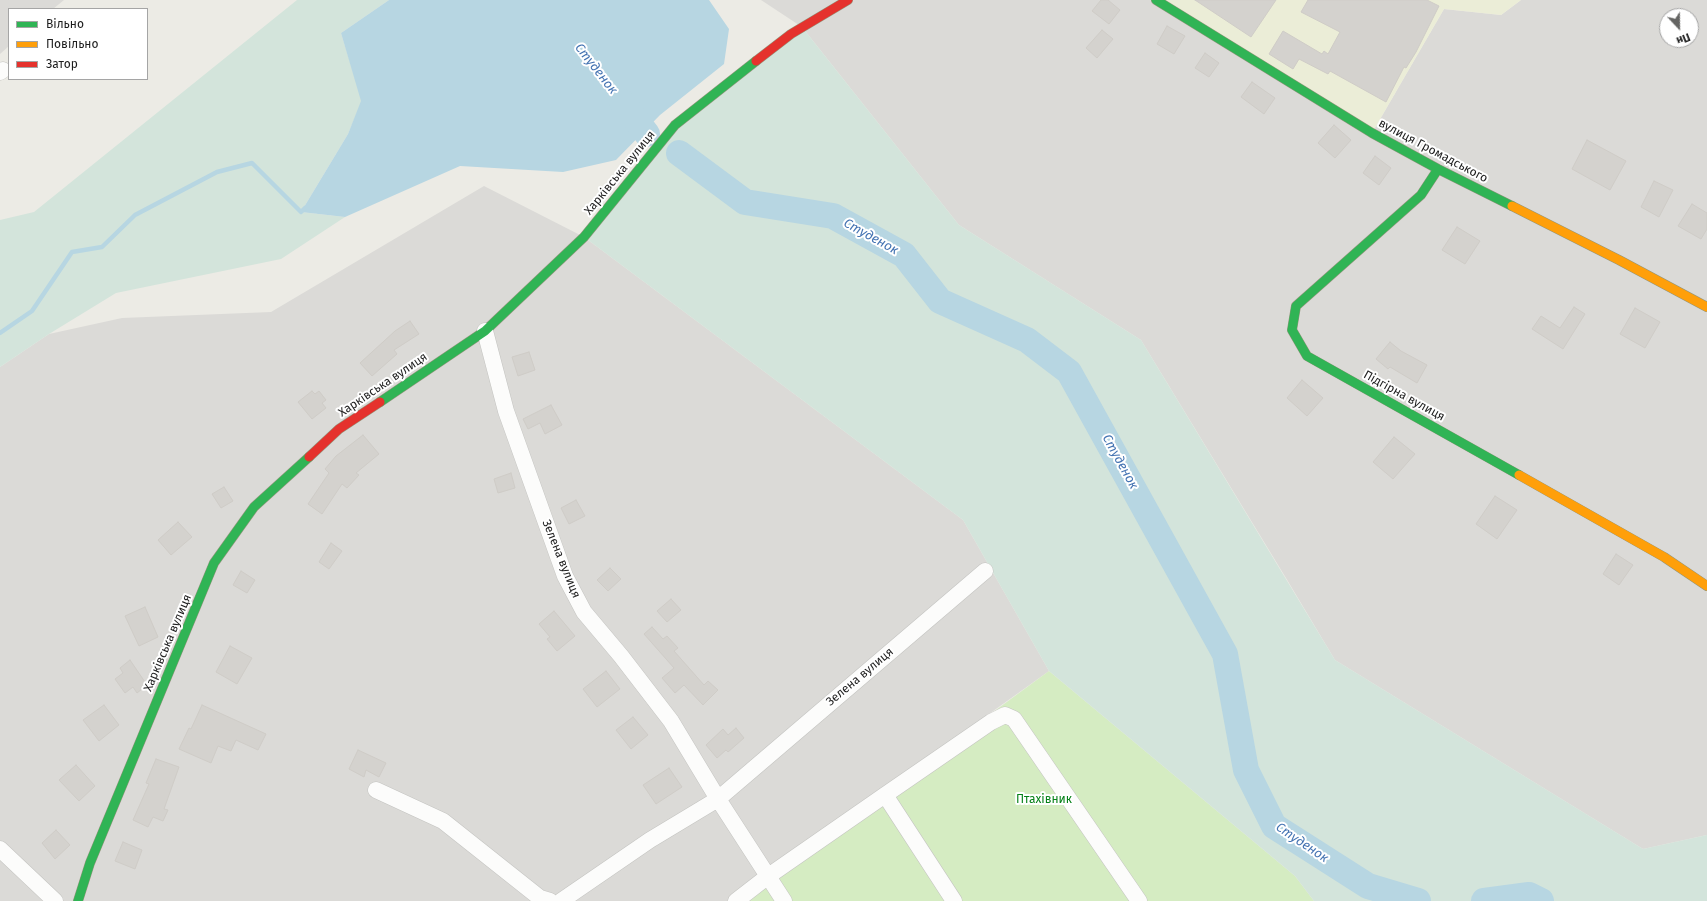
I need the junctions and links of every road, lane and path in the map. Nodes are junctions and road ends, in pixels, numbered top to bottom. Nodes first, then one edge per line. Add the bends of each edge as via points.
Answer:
1 (848, 0) edge
2 (1156, 0) edge
3 (1438, 168) junction
4 (1707, 307) edge
5 (484, 331) junction
6 (985, 571) dead end
7 (1707, 586) edge
8 (376, 790) dead end
9 (885, 795) junction
10 (718, 799) junction
11 (0, 849) edge
12 (767, 877) junction
13 (55, 901) edge
14 (78, 901) edge
15 (550, 901) edge
16 (561, 901) edge
17 (736, 901) edge
18 (784, 901) edge
19 (954, 901) edge
20 (1139, 901) edge

1 - 5 street, Харківська вулиця via 791,34 675,125 584,237
2 - 3 street, вулиця Громадського via 1372,133
3 - 4 street, вулиця Громадського
3 - 7 street, Підгірна вулиця via 1422,195 1296,306 1292,330 1307,356 1664,557
5 - 10 street, Зелена вулиця via 506,411 565,576 584,612 671,720
5 - 14 street, Харківська вулиця via 339,430 254,506 214,563 90,863
6 - 10 street, Зелена вулиця
8 - 15 street via 443,821 540,898
9 - 12 street
9 - 19 street
9 - 20 street via 1005,715 1014,719
10 - 12 street, Зелена вулиця
10 - 16 street, Зелена вулиця via 650,840
11 - 13 street
12 - 17 street
12 - 18 street, Зелена вулиця

